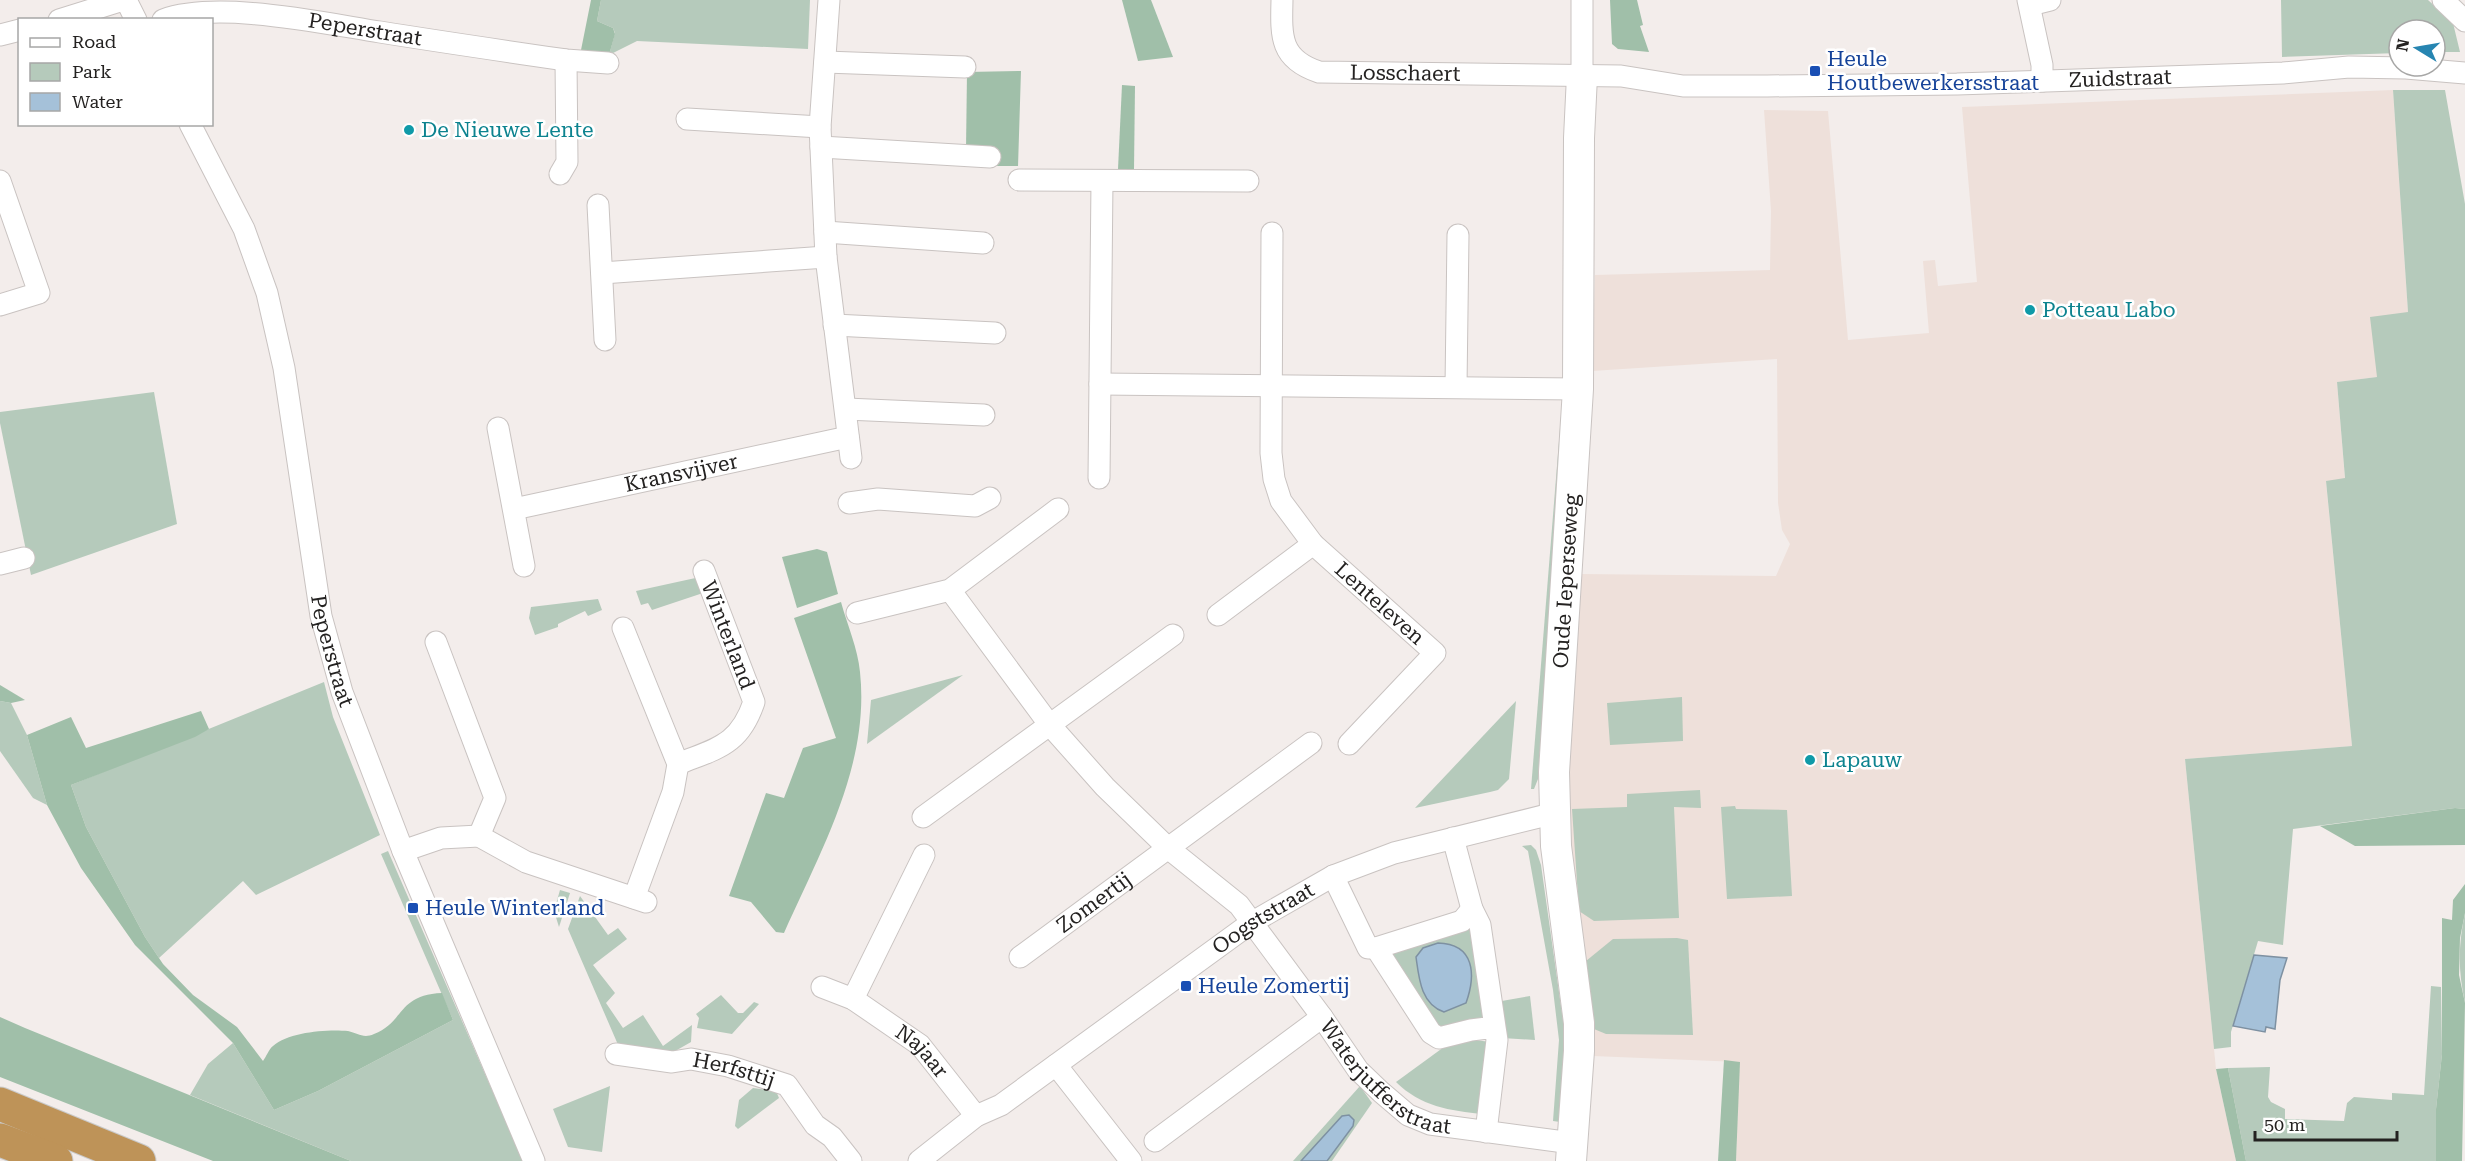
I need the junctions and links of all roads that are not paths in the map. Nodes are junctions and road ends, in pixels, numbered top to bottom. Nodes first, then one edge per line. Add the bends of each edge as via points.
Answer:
1 (125, 0) edge
2 (829, 0) edge
3 (1282, 0) edge
4 (1582, 0) edge
5 (2050, 0) edge
6 (2444, 0) edge
7 (2029, 2) edge
8 (66, 18) edge
9 (135, 18) edge
10 (167, 18) edge
11 (2465, 21) edge
12 (18, 30) edge
13 (0, 35) edge
14 (566, 60) junction
15 (825, 62) junction
16 (608, 63) dead end
17 (965, 67) dead end
18 (2465, 73) edge
19 (1582, 76) junction
20 (2042, 81) junction
21 (687, 119) dead end
22 (191, 126) edge
23 (820, 137) junction
24 (990, 157) dead end
25 (560, 174) dead end
26 (1019, 180) dead end
27 (0, 181) edge
28 (1102, 181) junction
29 (1248, 181) dead end
30 (598, 205) dead end
31 (825, 232) junction
32 (1272, 233) dead end
33 (1458, 235) dead end
34 (982, 243) dead end
35 (826, 257) junction
36 (602, 273) junction
37 (0, 305) edge
38 (834, 325) junction
39 (995, 333) dead end
40 (605, 340) dead end
41 (1100, 384) junction
42 (1271, 385) junction
43 (1456, 387) junction
44 (1578, 389) junction
45 (846, 409) junction
46 (984, 416) dead end
47 (498, 428) dead end
48 (848, 437) junction
49 (851, 458) dead end
50 (1099, 478) dead end
51 (990, 498) dead end
52 (849, 502) dead end
53 (514, 509) junction
54 (1058, 509) dead end
55 (1313, 544) junction
56 (24, 558) dead end
57 (0, 564) edge
58 (524, 566) dead end
59 (704, 571) dead end
60 (950, 590) junction
61 (857, 612) dead end
62 (1218, 615) dead end
63 (623, 628) dead end
64 (1173, 634) dead end
65 (436, 642) dead end
66 (1049, 724) junction
67 (1311, 743) dead end
68 (1349, 744) dead end
69 (678, 764) junction
70 (1555, 813) junction
71 (922, 817) dead end
72 (479, 836) junction
73 (1453, 838) junction
74 (1168, 848) junction
75 (403, 851) junction
76 (924, 855) dead end
77 (1333, 876) junction
78 (1472, 909) junction
79 (1251, 923) junction
80 (1376, 948) junction
81 (1020, 957) dead end
82 (822, 987) dead end
83 (853, 999) junction
84 (1322, 1017) junction
85 (1495, 1027) junction
86 (616, 1054) dead end
87 (1056, 1065) junction
88 (0, 1104) edge
89 (976, 1116) junction
90 (1486, 1132) junction
91 (0, 1140) edge
92 (1155, 1141) dead end
93 (1571, 1152) edge
94 (56, 1161) edge
95 (139, 1161) edge
96 (534, 1161) edge
97 (851, 1161) edge
98 (919, 1161) edge
99 (1131, 1161) edge

1 - 8 street
1 - 9 street
2 - 15 street
3 - 19 street, Losschaert via 1284,45 1302,67 1319,72
4 - 19 street, Oude Ieperseweg
5 - 7 street
6 - 11 street
7 - 20 street
10 - 14 street, Peperstraat via 211,10 280,17
12 - 13 street
14 - 16 street, Peperstraat
14 - 25 street via 567,162
15 - 17 street
15 - 23 street
18 - 20 street, Zuidstraat via 2349,67
19 - 20 street, Zuidstraat via 1621,76 1683,86
19 - 44 street, Oude Ieperseweg
21 - 23 street
22 - 75 street, Peperstraat via 244,229 267,294 284,368 321,616 342,692
23 - 24 street
23 - 31 street
26 - 28 street
27 - 37 street via 39,293
28 - 29 street
28 - 41 street
30 - 36 street
31 - 34 street
31 - 35 street
32 - 42 street, Lenteleven
33 - 43 street
35 - 36 street
35 - 38 street
36 - 40 street
38 - 39 street
38 - 45 street
41 - 42 street
41 - 50 street
42 - 43 street
42 - 55 street, Lenteleven via 1270,453 1274,478 1281,501
43 - 44 street
44 - 70 street, Oude Ieperseweg via 1554,772
45 - 46 street
45 - 48 street
47 - 53 street
48 - 49 street
48 - 53 street, Kransvijver
51 - 52 street via 975,506 878,499
53 - 58 street
54 - 60 street
55 - 62 street
55 - 68 street, Lenteleven via 1435,653
56 - 57 street
59 - 69 street, Winterland via 754,702 747,721 729,743
60 - 61 street
60 - 66 street
63 - 69 street
64 - 66 street
65 - 72 street via 495,798
66 - 71 street
66 - 74 street via 1105,787
67 - 74 street, Zomertij
69 - 72 street via 640,900 526,862
70 - 73 street, Oogststraat
70 - 93 street, Oude Ieperseweg via 1579,1023
72 - 75 street via 441,837
73 - 77 street, Oogststraat via 1394,853
73 - 78 street
74 - 79 street via 1239,905
74 - 81 street, Zomertij
75 - 96 street, Peperstraat
76 - 83 street
77 - 79 street, Oogststraat
77 - 80 street via 1368,948
78 - 80 street via 1462,921
78 - 85 street via 1480,925
79 - 84 street, Waterjufferstraat
79 - 87 street, Oogststraat
80 - 85 street via 1431,1033 1439,1038
82 - 83 street, Najaar
83 - 89 street, Najaar via 920,1045
84 - 90 street, Waterjufferstraat via 1358,1070 1408,1115 1430,1124
84 - 92 street
85 - 90 street via 1497,1040
86 - 97 street, Herfsttij via 672,1062 691,1059 787,1085 815,1125 832,1137
87 - 89 street, Oogststraat via 1001,1105
87 - 99 street
88 - 95 highway
89 - 98 street, Oogststraat
90 - 93 street, Waterjufferstraat
91 - 94 highway

